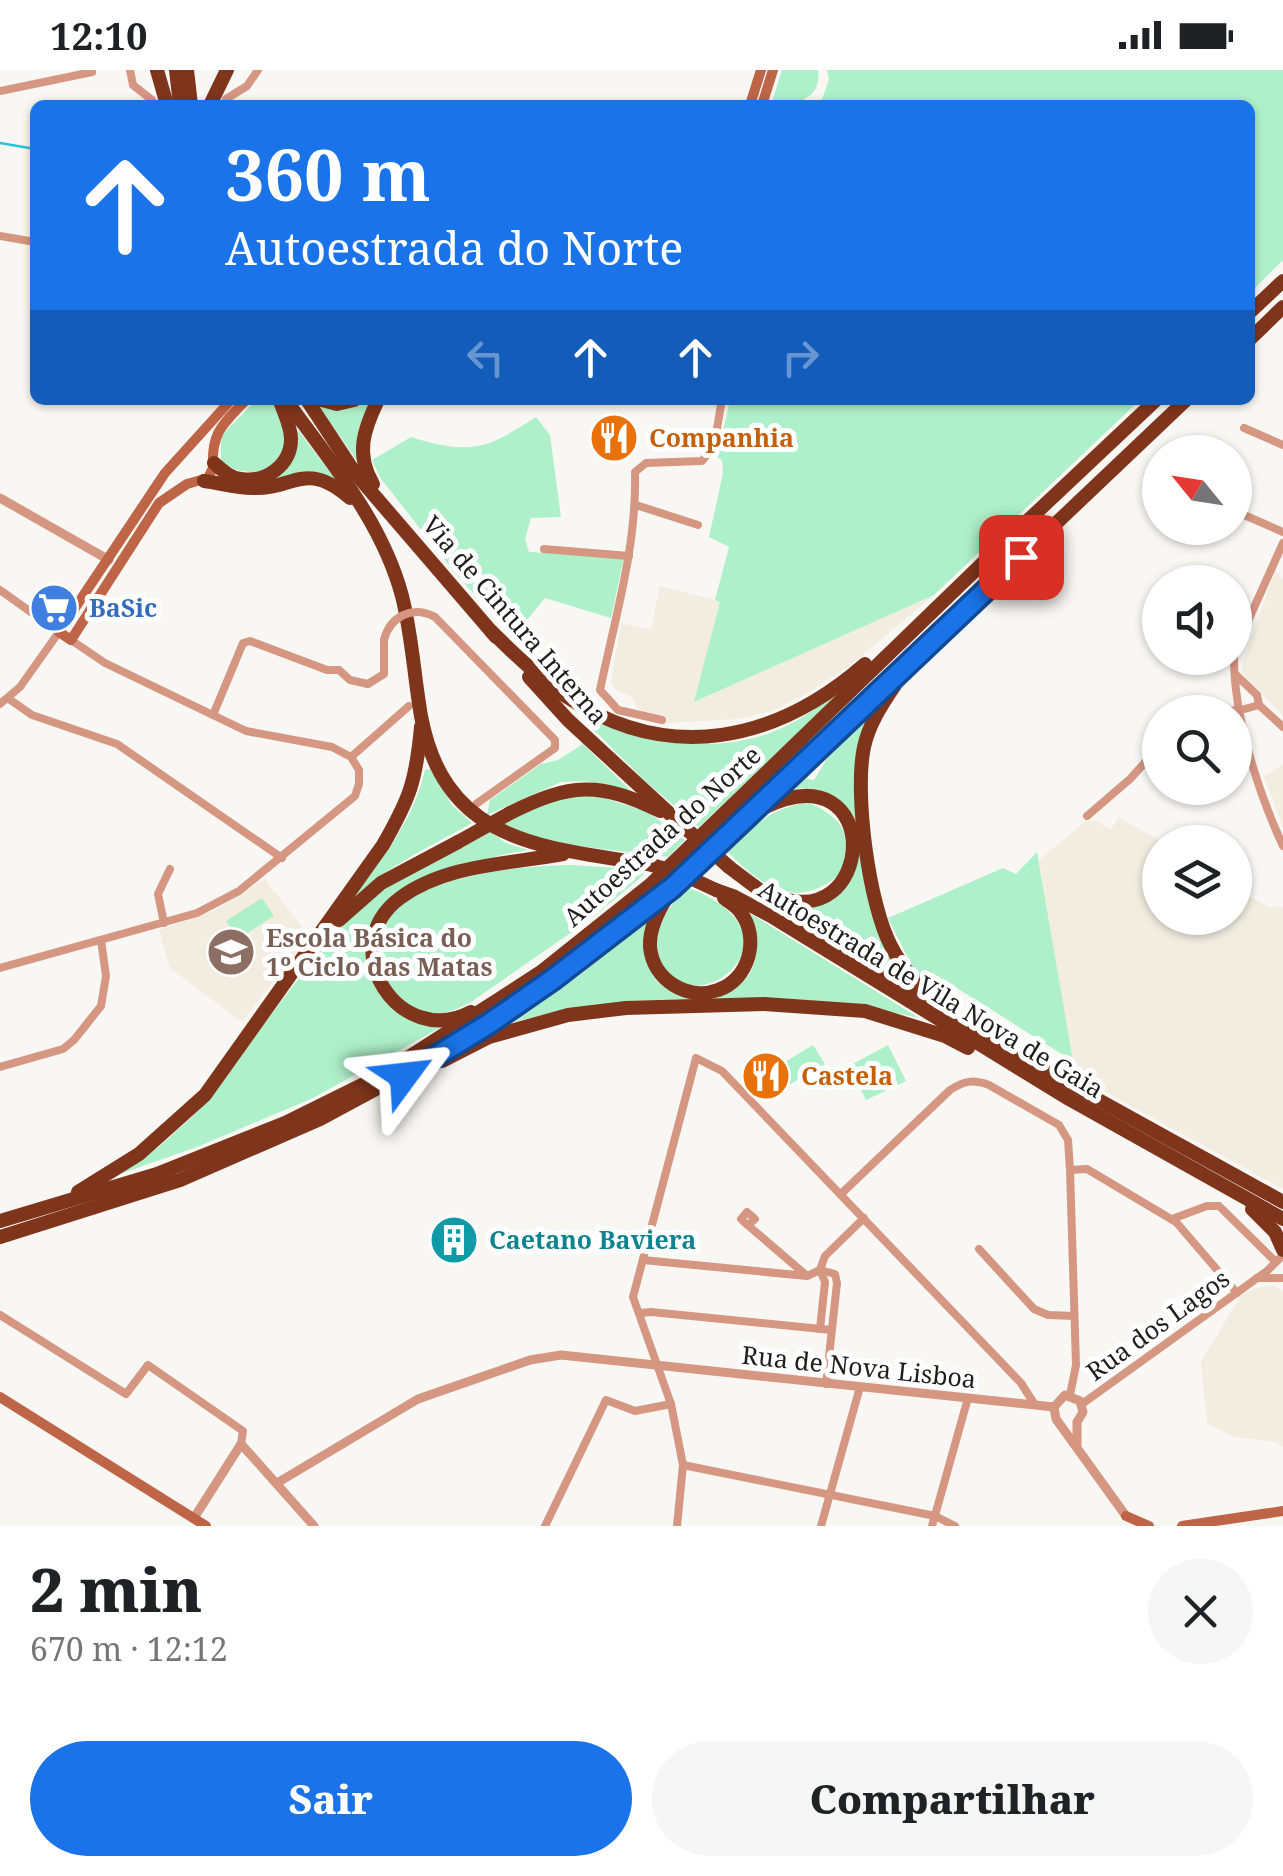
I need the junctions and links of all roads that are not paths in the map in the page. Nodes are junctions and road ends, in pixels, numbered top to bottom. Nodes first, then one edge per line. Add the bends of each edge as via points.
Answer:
1 (130, 70) edge
2 (157, 70) edge
3 (176, 70) edge
4 (187, 70) edge
5 (227, 70) edge
6 (258, 70) edge
7 (761, 70) edge
8 (773, 70) edge
9 (92, 72) edge
10 (0, 91) edge
11 (226, 99) dead end
12 (156, 100) edge
13 (160, 100) edge
14 (179, 100) edge
15 (190, 100) edge
16 (212, 100) edge
17 (752, 100) edge
18 (764, 100) edge
19 (0, 236) edge
20 (30, 241) edge
21 (1283, 281) edge
22 (1255, 307) edge
23 (1283, 307) edge
24 (1255, 334) edge
25 (227, 405) edge
26 (241, 405) edge
27 (284, 405) edge
28 (287, 405) edge
29 (310, 405) edge
30 (376, 405) edge
31 (722, 405) edge
32 (1151, 405) edge
33 (1181, 405) edge
34 (1244, 428) dead end
35 (1283, 445) edge
36 (184, 454) junction
37 (212, 459) junction
38 (199, 482) junction
39 (0, 498) edge
40 (636, 505) junction
41 (386, 506) junction
42 (365, 511) junction
43 (1252, 518) edge
44 (698, 525) dead end
45 (1283, 532) edge
46 (1283, 542) edge
47 (544, 550) dead end
48 (629, 556) junction
49 (986, 558) junction
50 (114, 562) junction
51 (0, 590) edge
52 (1252, 613) edge
53 (492, 631) junction
54 (59, 632) junction
55 (71, 640) junction
56 (916, 657) junction
57 (1236, 675) edge
58 (4, 701) edge
59 (1259, 705) junction
60 (409, 706) dead end
61 (1252, 707) edge
62 (213, 715) junction
63 (662, 720) dead end
64 (422, 721) junction
65 (1283, 727) edge
66 (351, 757) junction
67 (1252, 757) edge
68 (1142, 766) edge
69 (476, 804) dead end
70 (750, 816) junction
71 (1088, 816) dead end
72 (680, 822) junction
73 (1283, 846) edge
74 (568, 853) junction
75 (282, 858) junction
76 (170, 869) dead end
77 (751, 884) junction
78 (673, 887) junction
79 (716, 890) junction
80 (164, 923) junction
81 (101, 940) junction
82 (306, 957) junction
83 (0, 968) edge
84 (541, 972) junction
85 (988, 1038) junction
86 (1000, 1057) junction
87 (0, 1067) edge
88 (404, 1076) junction
89 (1171, 1158) junction
90 (1070, 1170) junction
91 (842, 1193) junction
92 (60, 1202) junction
93 (1283, 1202) edge
94 (1247, 1206) junction
95 (864, 1218) junction
96 (1172, 1219) junction
97 (0, 1221) edge
98 (1283, 1222) edge
99 (748, 1225) dead end
100 (0, 1237) edge
101 (978, 1250) dead end
102 (779, 1254) junction
103 (1281, 1256) edge
104 (643, 1260) junction
105 (820, 1270) junction
106 (776, 1273) junction
107 (808, 1276) junction
108 (1257, 1278) junction
109 (1283, 1278) edge
110 (825, 1282) junction
111 (836, 1284) junction
112 (1236, 1293) junction
113 (640, 1313) junction
114 (0, 1315) edge
115 (1074, 1316) junction
116 (820, 1329) junction
117 (831, 1330) junction
118 (660, 1367) junction
119 (826, 1384) junction
120 (860, 1388) junction
121 (1070, 1395) junction
122 (0, 1397) edge
123 (968, 1398) junction
124 (671, 1404) junction
125 (1082, 1404) junction
126 (1035, 1405) junction
127 (1054, 1407) junction
128 (1077, 1422) junction
129 (1061, 1423) junction
130 (241, 1444) junction
131 (1078, 1446) junction
132 (682, 1465) junction
133 (277, 1483) junction
134 (830, 1494) junction
135 (1283, 1510) edge
136 (936, 1516) junction
137 (194, 1518) junction
138 (1128, 1521) edge
139 (1193, 1525) edge
140 (206, 1526) edge
141 (314, 1526) edge
142 (545, 1526) edge
143 (677, 1526) edge
144 (820, 1526) edge
145 (932, 1526) edge
146 (956, 1526) edge
147 (1149, 1526) edge
148 (1182, 1526) edge

1 - 12 street via 133,85
2 - 13 highway
3 - 14 highway
4 - 15 highway
5 - 16 highway
6 - 11 street
7 - 17 main road
8 - 18 main road
9 - 10 street
19 - 20 street
21 - 22 highway
23 - 24 highway
25 - 36 main road
26 - 37 main road via 220,428
27 - 37 highway via 291,436 280,468 242,480
28 - 42 highway, Via de Cintura Interna
29 - 41 highway, Via de Cintura Interna via 355,473
30 - 41 highway via 362,454
31 - 40 street via 714,446 702,460 646,463 635,472
32 - 49 highway, Autoestrada do Norte
33 - 56 highway, Autoestrada do Norte
34 - 35 street
36 - 37 main road via 199,448
36 - 38 main road via 182,473
36 - 50 main road via 165,473
37 - 38 main road via 212,474
38 - 42 highway via 256,489 314,479 340,489
38 - 50 main road via 159,503
39 - 50 street
40 - 44 street
40 - 48 street
41 - 53 highway, Via de Cintura Interna
42 - 64 highway, Via de Cintura Interna via 401,594
43 - 45 street
46 - 52 street
47 - 48 street
48 - 63 street via 600,690 618,710
49 - 53 highway via 826,695 789,717 724,735 672,735 606,718 530,670
49 - 84 highway, Autoestrada do Norte via 650,885
50 - 54 main road
50 - 55 main road
51 - 54 street
53 - 72 highway, Via de Cintura Interna via 568,720
54 - 55 main road
54 - 58 street
55 - 62 street
56 - 70 highway, Autoestrada do Norte
56 - 85 highway via 883,702 865,745 860,790 875,894 891,946 910,974 985,1029
57 - 59 street
58 - 75 street via 116,744
59 - 61 street
59 - 65 street
60 - 66 street
62 - 66 street via 246,731 332,747
62 - 69 street, bridge via 244,643 368,684 380,679 387,630 401,615 434,617 556,740 555,748
64 - 74 highway, Autoestrada de Vila Nova de Gaia via 443,774 472,811 500,832
64 - 82 highway via 416,779 404,810
66 - 75 street via 358,770 355,796
67 - 73 street
68 - 71 street
70 - 77 highway via 788,797 819,798 844,815 855,845 846,875 812,900 780,898
70 - 78 highway
72 - 77 highway, Via de Cintura Interna, bridge
72 - 82 highway, bridge via 624,796 558,791 370,890
74 - 79 highway, Autoestrada de Vila Nova de Gaia, bridge via 648,864
74 - 84 highway via 420,887 386,910 371,949 373,967 392,1000 431,1019 461,1017
75 - 80 street via 240,891
76 - 80 street via 158,894
77 - 85 highway, Autoestrada de Vila Nova de Gaia via 888,979
78 - 79 highway via 655,919 650,949 666,981 696,992 729,985 750,949 744,915
78 - 88 highway via 536,991
79 - 86 highway, Autoestrada de Vila Nova de Gaia
80 - 81 street
81 - 83 street
81 - 87 street via 101,1006 74,1040
82 - 92 highway via 206,1094 139,1154
84 - 92 highway, Autoestrada do Norte via 418,1054 317,1108 189,1163
85 - 93 highway, Autoestrada de Vila Nova de Gaia
86 - 88 highway via 865,1011 796,1004 679,1006 598,1010 537,1022
86 - 89 highway, Autoestrada de Vila Nova de Gaia
88 - 100 highway via 204,1171
89 - 94 highway
89 - 98 highway, Autoestrada de Vila Nova de Gaia
90 - 91 street via 1068,1140 1058,1125 989,1085 962,1082
90 - 96 street via 1087,1169
90 - 115 street
91 - 95 street
91 - 104 street via 722,1071 696,1058
92 - 97 highway
94 - 98 highway
94 - 103 highway via 1276,1232
95 - 105 street via 825,1256
95 - 126 street
96 - 103 street via 1219,1206
96 - 112 street
99 - 102 street
101 - 115 street via 1042,1314
102 - 106 street
102 - 107 street
103 - 108 street, Rua dos Lagos
104 - 106 street
104 - 113 street via 633,1298
105 - 107 street
105 - 110 street
105 - 111 street via 835,1274
106 - 107 street
108 - 109 street, Rua dos Lagos
108 - 112 street, Rua dos Lagos
110 - 111 street
110 - 116 street
111 - 117 street
112 - 125 street, Rua dos Lagos
113 - 116 street
113 - 118 street
114 - 130 street via 126,1394 148,1365 243,1430
115 - 121 street
116 - 117 street
117 - 119 street
118 - 119 street, Rua de Nova Lisboa
118 - 124 street
118 - 133 street, Rua de Nova Lisboa via 561,1356 530,1360 418,1398
119 - 120 street, Rua de Nova Lisboa
120 - 123 street, Rua de Nova Lisboa
120 - 134 street
121 - 125 street
121 - 127 street
122 - 137 main road
123 - 126 street, Rua de Nova Lisboa
123 - 136 street
124 - 132 street
124 - 142 street via 635,1411 606,1400
125 - 128 street
126 - 127 street, Rua de Nova Lisboa
127 - 129 street
128 - 129 street
128 - 131 street
129 - 131 street
130 - 133 street
130 - 137 street
131 - 138 street
132 - 134 street
132 - 143 street
133 - 141 street
134 - 136 street
134 - 144 street
135 - 139 main road
136 - 145 street
136 - 146 street
137 - 140 main road
138 - 147 main road
139 - 148 main road

